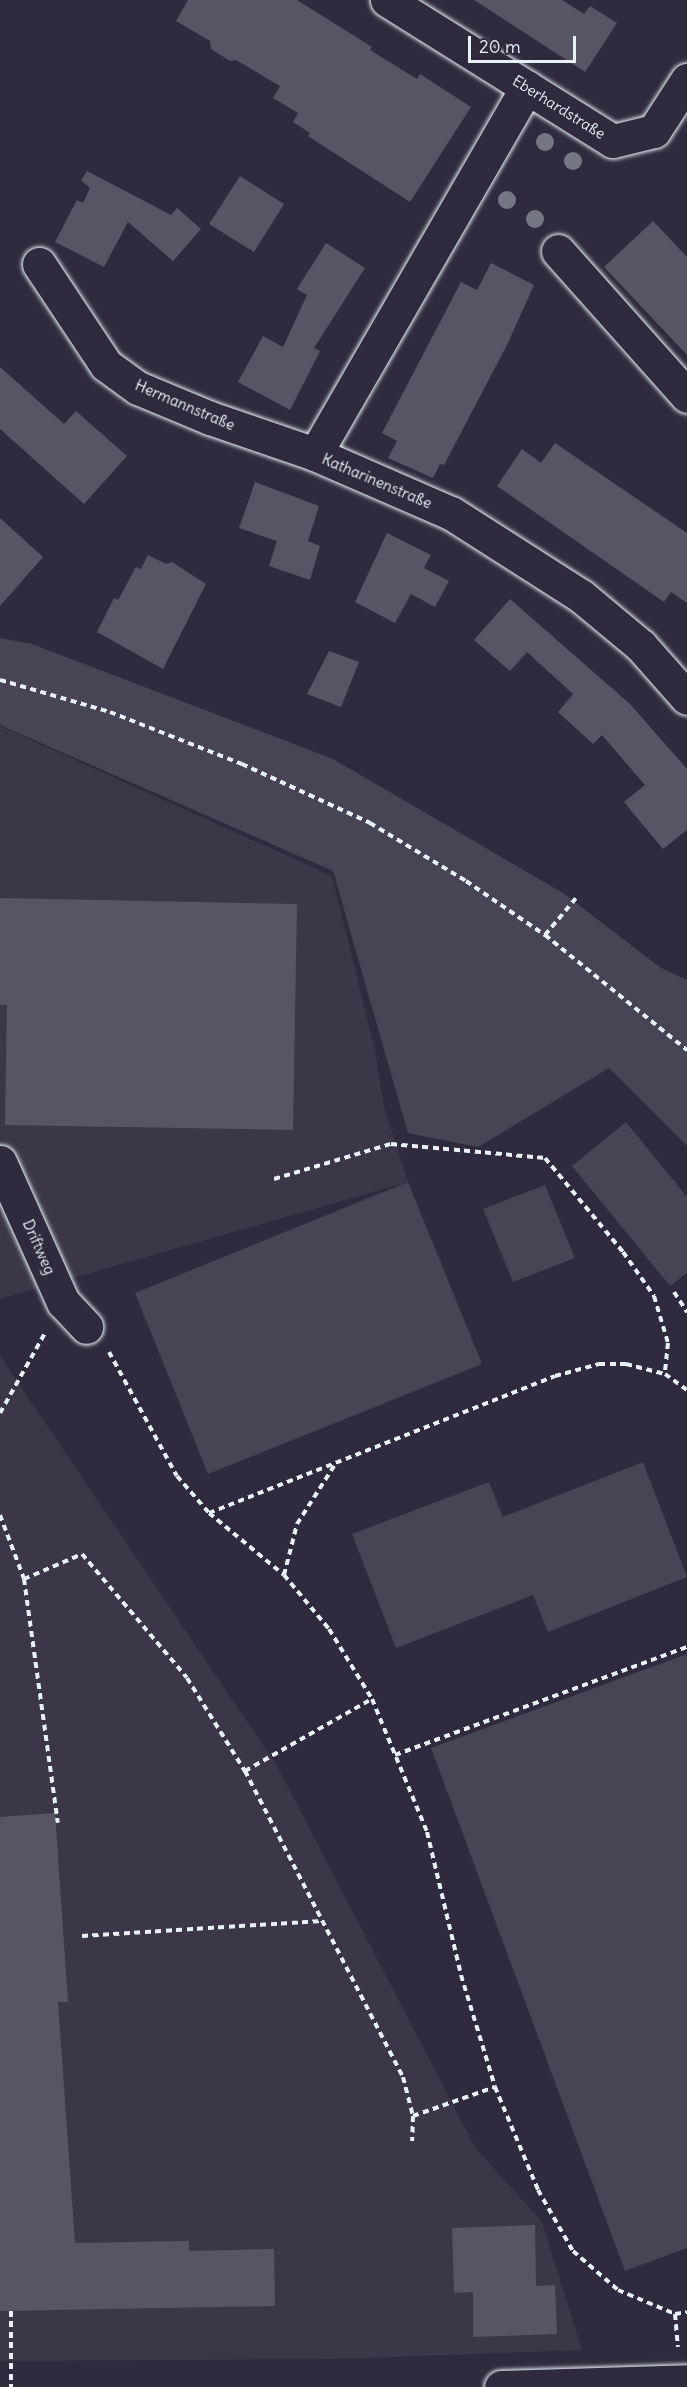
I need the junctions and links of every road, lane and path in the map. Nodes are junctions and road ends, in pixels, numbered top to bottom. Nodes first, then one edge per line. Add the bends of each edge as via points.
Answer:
1 (387, 0) edge
2 (687, 80) edge
3 (527, 87) junction
4 (558, 251) dead end
5 (39, 264) dead end
6 (687, 396) edge
7 (315, 454) junction
8 (0, 680) edge
9 (687, 698) edge
10 (576, 898) dead end
11 (545, 935) junction
12 (687, 1050) edge
13 (0, 1162) edge
14 (274, 1179) dead end
15 (674, 1292) dead end
16 (63, 1302) junction
17 (687, 1312) edge
18 (86, 1327) joint
19 (665, 1374) junction
20 (687, 1390) edge
21 (0, 1413) edge
22 (335, 1465) junction
23 (209, 1513) junction
24 (0, 1515) edge
25 (284, 1575) junction
26 (24, 1579) junction
27 (687, 1647) edge
28 (372, 1699) junction
29 (394, 1755) junction
30 (244, 1771) junction
31 (58, 1823) dead end
32 (322, 1921) junction
33 (82, 1936) dead end
34 (495, 2087) junction
35 (413, 2116) junction
36 (412, 2141) dead end
37 (10, 2311) dead end
38 (687, 2312) edge
39 (687, 2381) edge
40 (11, 2387) edge
41 (501, 2387) edge

1 - 3 street, Eberhardstraße
2 - 3 street, Eberhardstraße via 654,131 613,141
3 - 7 street, Katharinenstraße
4 - 6 street
5 - 7 street, Hermannstraße via 106,364 138,388
7 - 9 street, Katharinenstraße via 451,513 581,596 641,646
8 - 11 path via 110,712 243,764 370,823
10 - 11 path
11 - 12 path
13 - 16 street, Driftweg
14 - 19 path via 392,1144 545,1158 654,1296 668,1343
15 - 17 path
16 - 18 street, Driftweg
16 - 21 path
18 - 23 path via 112,1355 177,1476
19 - 20 path
19 - 22 path via 626,1364 599,1364 566,1373
22 - 23 path
22 - 25 path via 297,1524
23 - 25 path
24 - 26 path
25 - 28 path via 329,1629
26 - 30 path via 82,1554 187,1678
26 - 31 path
27 - 29 path
28 - 29 path
28 - 30 path
29 - 34 path via 427,1832 461,1975
30 - 32 path
32 - 33 path
32 - 35 path via 403,2077
34 - 35 path
34 - 38 path via 538,2190 573,2251 618,2290 675,2314
35 - 36 path
37 - 40 path
39 - 41 street

